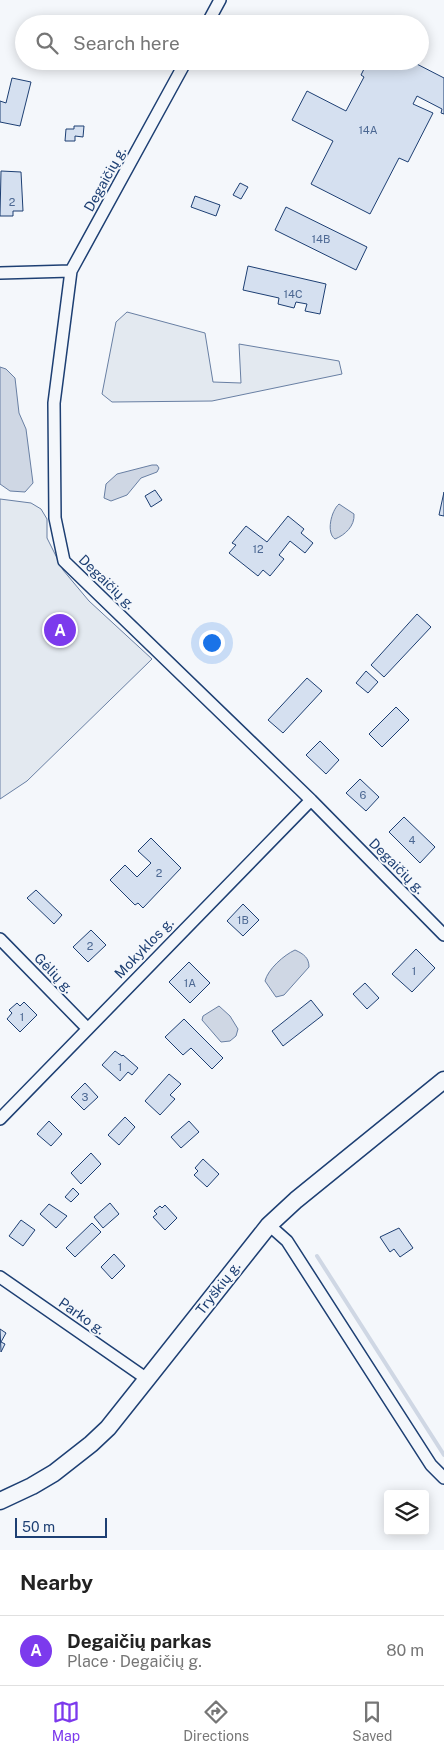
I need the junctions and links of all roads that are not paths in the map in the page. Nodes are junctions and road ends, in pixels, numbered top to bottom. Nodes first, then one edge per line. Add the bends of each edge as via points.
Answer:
1 (220, 0) edge
2 (212, 15) edge
3 (181, 70) edge
4 (71, 271) junction
5 (0, 273) edge
6 (311, 800) junction
7 (444, 935) edge
8 (0, 939) edge
9 (87, 1028) junction
10 (444, 1080) edge
11 (0, 1118) edge
12 (269, 1225) junction
13 (0, 1277) edge
14 (147, 1379) junction
15 (444, 1478) edge
16 (0, 1501) edge

1 - 2 street
3 - 4 street, Degaičių g.
4 - 5 street
4 - 6 street, Degaičių g. via 54,403 55,518 64,561
6 - 7 street, Degaičių g.
6 - 9 street, Mokyklos g.
8 - 9 street, Gėlių g.
9 - 11 street, Mokyklos g.
10 - 12 main road, Tryškių g.
12 - 14 main road, Tryškių g.
12 - 15 street via 287,1241 431,1465
13 - 14 street, Parko g.
14 - 16 main road, Tryškių g. via 108,1428 74,1459 32,1486

